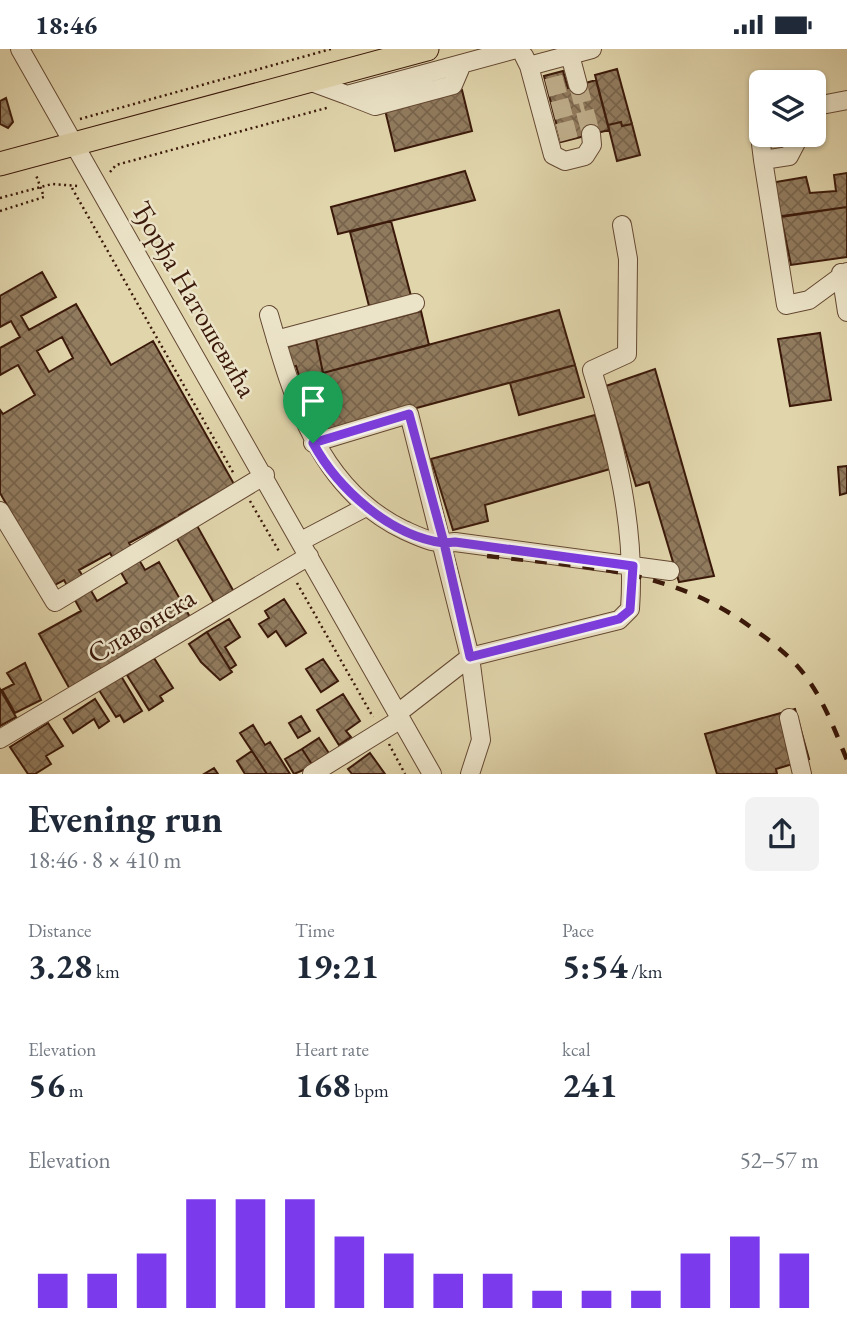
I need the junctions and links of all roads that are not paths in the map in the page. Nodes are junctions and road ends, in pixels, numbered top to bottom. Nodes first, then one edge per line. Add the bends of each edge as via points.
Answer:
1 (20, 49) edge
2 (516, 49) edge
3 (592, 49) edge
4 (411, 51) edge
5 (570, 55) junction
6 (529, 66) junction
7 (309, 81) junction
8 (574, 83) tunnel mouth
9 (847, 100) edge
10 (826, 104) edge
11 (591, 135) dead end
12 (76, 143) junction
13 (762, 147) edge
14 (794, 147) edge
15 (764, 160) junction
16 (0, 164) edge
17 (621, 225) dead end
18 (844, 273) edge
19 (415, 303) dead end
20 (847, 312) edge
21 (269, 315) dead end
22 (276, 340) junction
23 (313, 443) junction
24 (265, 475) junction
25 (366, 507) junction
26 (0, 511) edge
27 (444, 543) junction
28 (305, 549) junction
29 (633, 566) junction
30 (670, 571) dead end
31 (470, 657) junction
32 (400, 716) junction
33 (789, 718) dead end
34 (0, 739) edge
35 (312, 774) edge
36 (432, 774) edge
37 (470, 774) edge
38 (802, 774) edge

1 - 12 street, Ђорђа Натошевића
2 - 6 street via 523,52
2 - 7 street via 352,97
3 - 5 street
4 - 7 main road
5 - 6 street
5 - 8 street
6 - 11 street via 541,89 553,134 553,155 565,160 588,153
7 - 12 main road
9 - 10 street
12 - 16 main road
12 - 24 street, Ђорђа Натошевића
13 - 15 street
14 - 15 street via 789,156
15 - 18 street via 786,305 809,300
17 - 29 street via 628,259 627,354 592,370 614,440
18 - 20 street
19 - 22 street
21 - 22 street
22 - 23 street
23 - 25 street
23 - 27 street via 409,414
24 - 26 street via 55,602
24 - 28 street, Ђорђа Натошевића
25 - 27 street via 416,536
25 - 28 street, Славонска
27 - 29 street
27 - 31 street
28 - 32 street, Ђорђа Натошевића
28 - 34 street, Славонска
29 - 30 street
29 - 31 street via 630,610 619,619
31 - 32 street
31 - 37 street via 481,740
32 - 35 street
32 - 36 street, Ђорђа Натошевића
33 - 38 street

